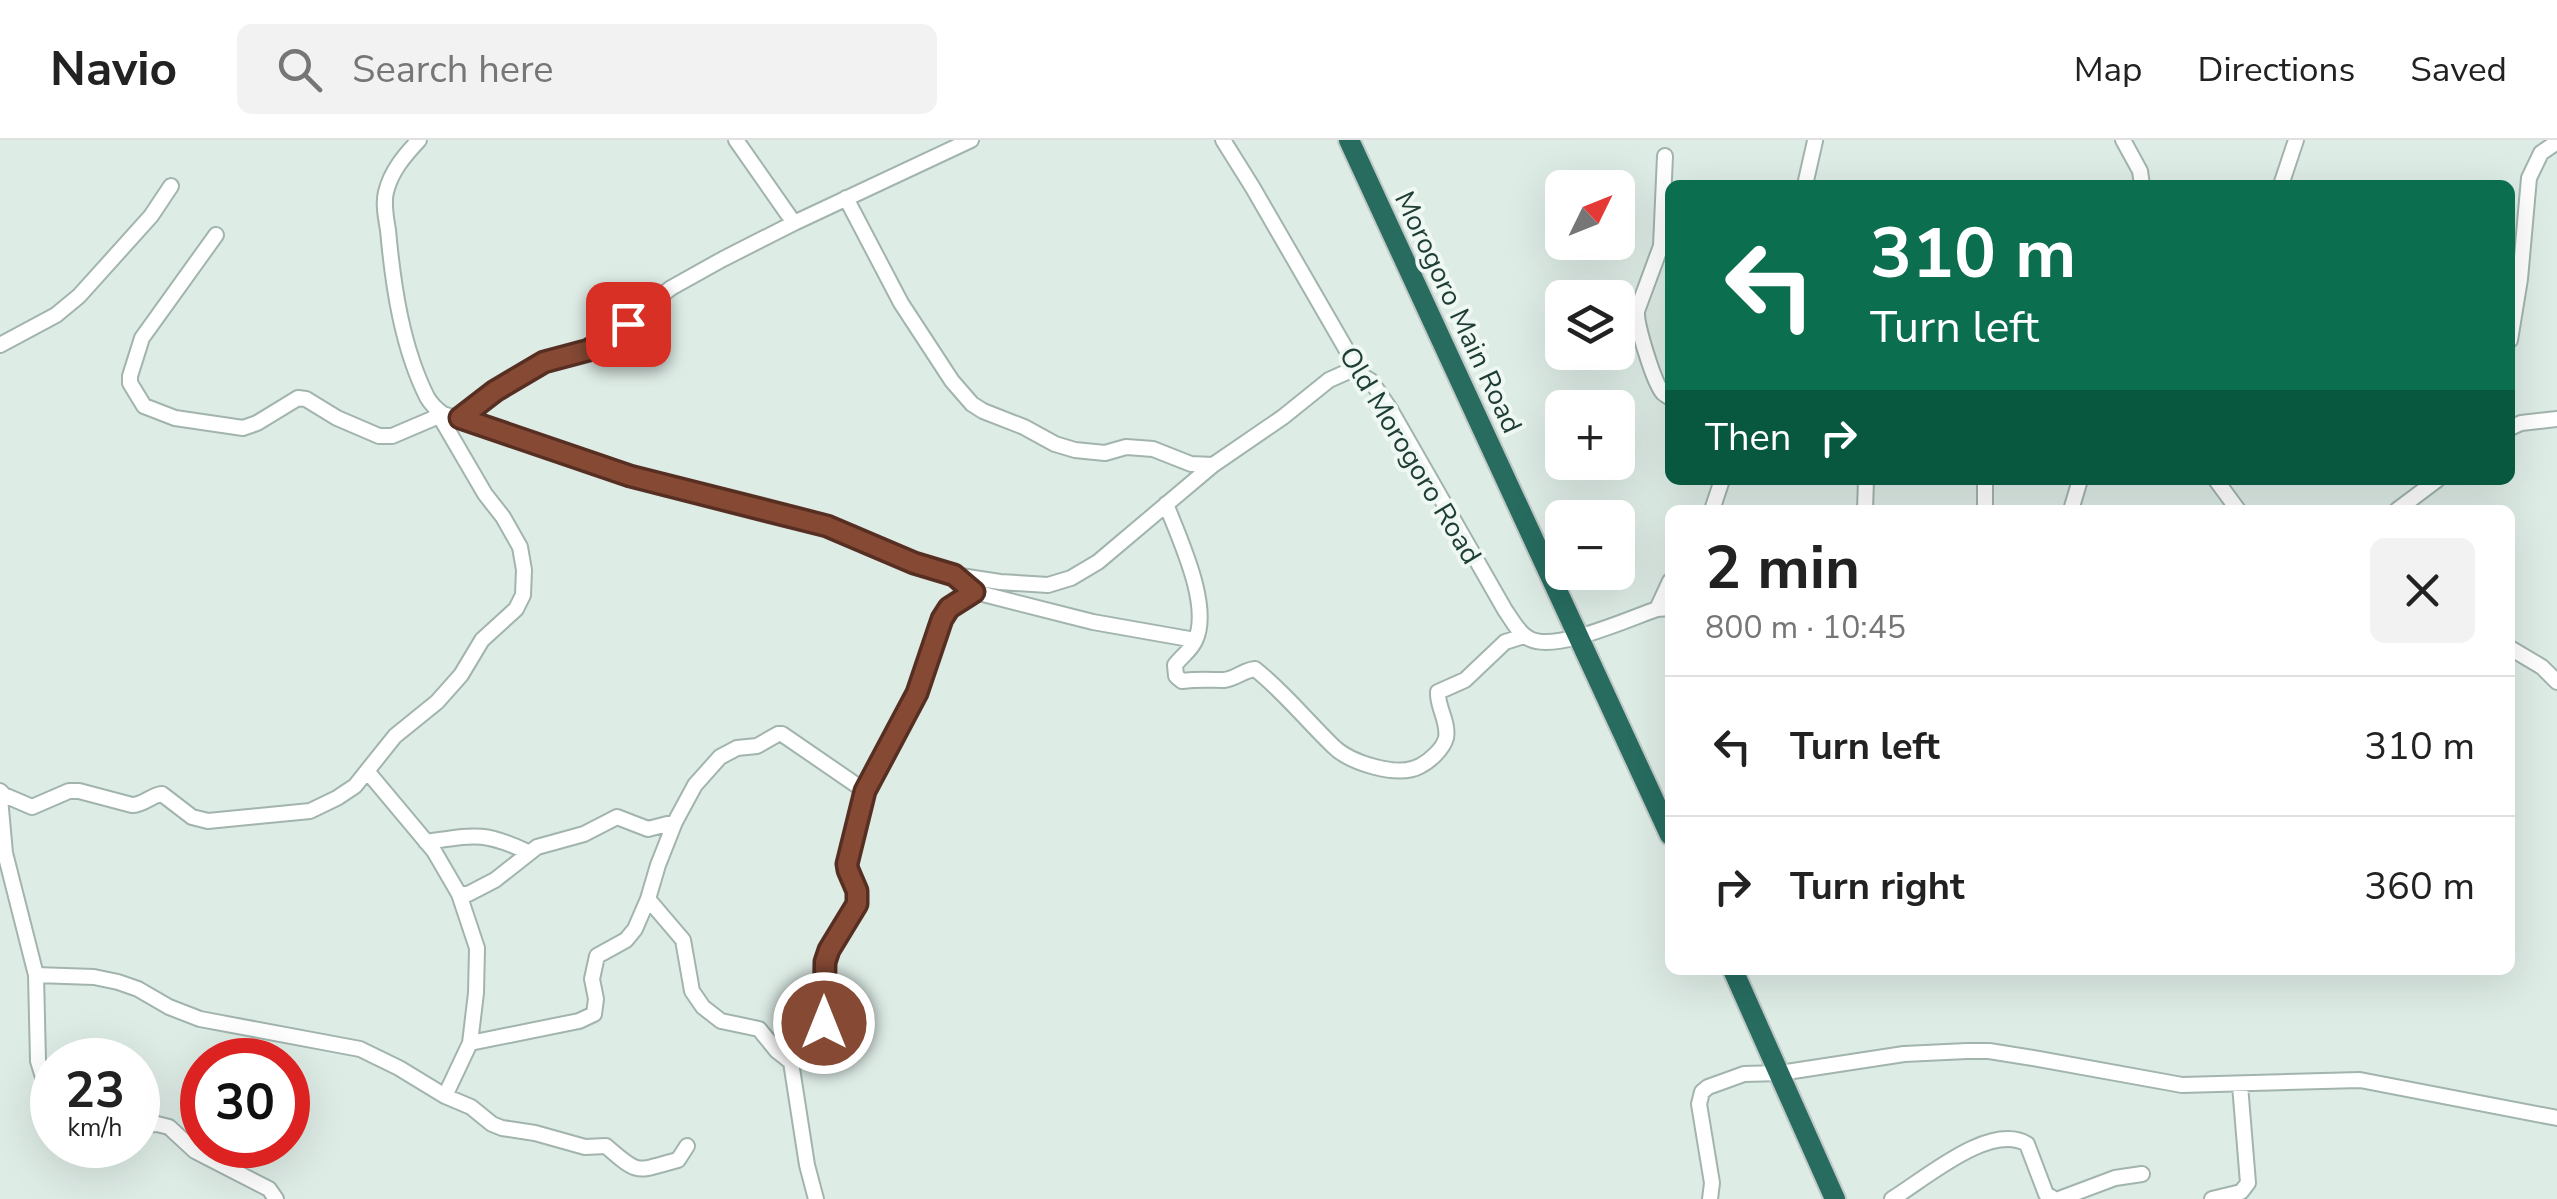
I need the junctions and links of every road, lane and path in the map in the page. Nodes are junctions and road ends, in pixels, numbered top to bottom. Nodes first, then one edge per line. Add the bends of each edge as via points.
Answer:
1 (419, 140) edge
2 (736, 140) edge
3 (972, 140) edge
4 (1223, 140) edge
5 (1349, 140) edge
6 (1816, 140) edge
7 (2123, 140) edge
8 (2296, 140) edge
9 (2557, 142) edge
10 (1665, 156) dead end
11 (1806, 180) edge
12 (2141, 180) edge
13 (2284, 180) edge
14 (171, 186) dead end
15 (846, 198) junction
16 (794, 223) junction
17 (216, 235) dead end
18 (2515, 310) edge
19 (0, 345) edge
20 (1361, 375) junction
21 (1665, 394) edge
22 (437, 412) junction
23 (460, 418) junction
24 (2557, 419) edge
25 (2515, 426) edge
26 (1213, 465) junction
27 (2430, 485) edge
28 (1166, 504) junction
29 (2403, 505) edge
30 (954, 575) junction
31 (974, 592) junction
32 (1664, 608) edge
33 (1524, 636) junction
34 (1578, 637) junction
35 (1196, 640) junction
36 (2515, 651) edge
37 (2557, 682) edge
38 (367, 771) junction
39 (865, 791) junction
40 (0, 795) edge
41 (675, 822) junction
42 (1665, 823) edge
43 (426, 842) junction
44 (528, 852) junction
45 (459, 894) junction
46 (648, 899) junction
47 (36, 975) junction
48 (1735, 975) edge
49 (37, 1038) edge
50 (470, 1043) junction
51 (791, 1062) junction
52 (1780, 1073) junction
53 (2240, 1085) junction
54 (445, 1096) junction
55 (2557, 1118) edge
56 (160, 1125) edge
57 (687, 1146) dead end
58 (2142, 1174) dead end
59 (276, 1199) edge
60 (816, 1199) edge
61 (1710, 1199) edge
62 (1834, 1199) edge
63 (1892, 1199) edge
64 (2056, 1199) edge
65 (2212, 1199) edge

1 - 22 street via 384,196 402,323
2 - 16 street
3 - 15 street
4 - 20 street, Old Morogoro Road
5 - 34 highway, Morogoro Main Road
6 - 11 street
7 - 12 street
8 - 13 street
9 - 18 street via 2541,152 2529,178
10 - 21 street via 1661,246 1636,319
14 - 19 street via 79,296
15 - 16 street
15 - 26 street via 901,303 972,404 1075,450 1140,448
16 - 23 street via 671,288 602,343 544,362
17 - 22 street via 142,338 130,384 144,406 243,428 306,399 378,436 392,436
20 - 26 street via 1349,370 1329,380
20 - 33 street, Old Morogoro Road via 1390,409
22 - 23 street
22 - 38 street via 520,547 523,595 454,684
23 - 30 street via 630,476 827,526
24 - 25 street
26 - 28 street
27 - 29 street
28 - 30 street via 1098,562 1062,582
28 - 35 street via 1198,595
30 - 31 street
31 - 35 street
31 - 39 street via 942,619 917,693
32 - 34 street
33 - 34 street via 1548,644
33 - 35 street via 1505,642 1464,680 1438,692 1446,738 1432,758 1406,771 1376,768 1342,753 1255,669 1230,680 1178,679 1175,665
34 - 42 highway, Morogoro Main Road
36 - 37 street
38 - 40 street via 356,786 310,811 208,820 192,817 162,794 132,805 69,791 32,807
38 - 43 street
39 - 41 street via 778,734 720,757
39 - 51 street via 847,864 857,904 825,962 824,1023
40 - 47 street via 6,852
41 - 44 street via 648,829 617,817
41 - 46 street
43 - 44 street via 483,835
43 - 45 street
44 - 45 street via 496,880
45 - 50 street via 477,948
46 - 50 street via 631,936 597,956 594,1014
46 - 51 street via 683,940 692,991 703,1008 721,1021 758,1029
47 - 49 street
47 - 54 street via 118,982 200,1019 360,1050
48 - 52 highway
50 - 54 street
51 - 60 street
52 - 53 street via 1904,1054 1989,1051 2182,1085
52 - 61 street via 1744,1074 1702,1092
52 - 62 highway
53 - 55 street via 2360,1080
53 - 65 street via 2248,1183 2241,1192
54 - 57 street via 502,1128 606,1146 632,1168 678,1160
56 - 59 street
58 - 64 street
63 - 64 street via 1971,1148 2008,1138 2027,1144 2046,1194

